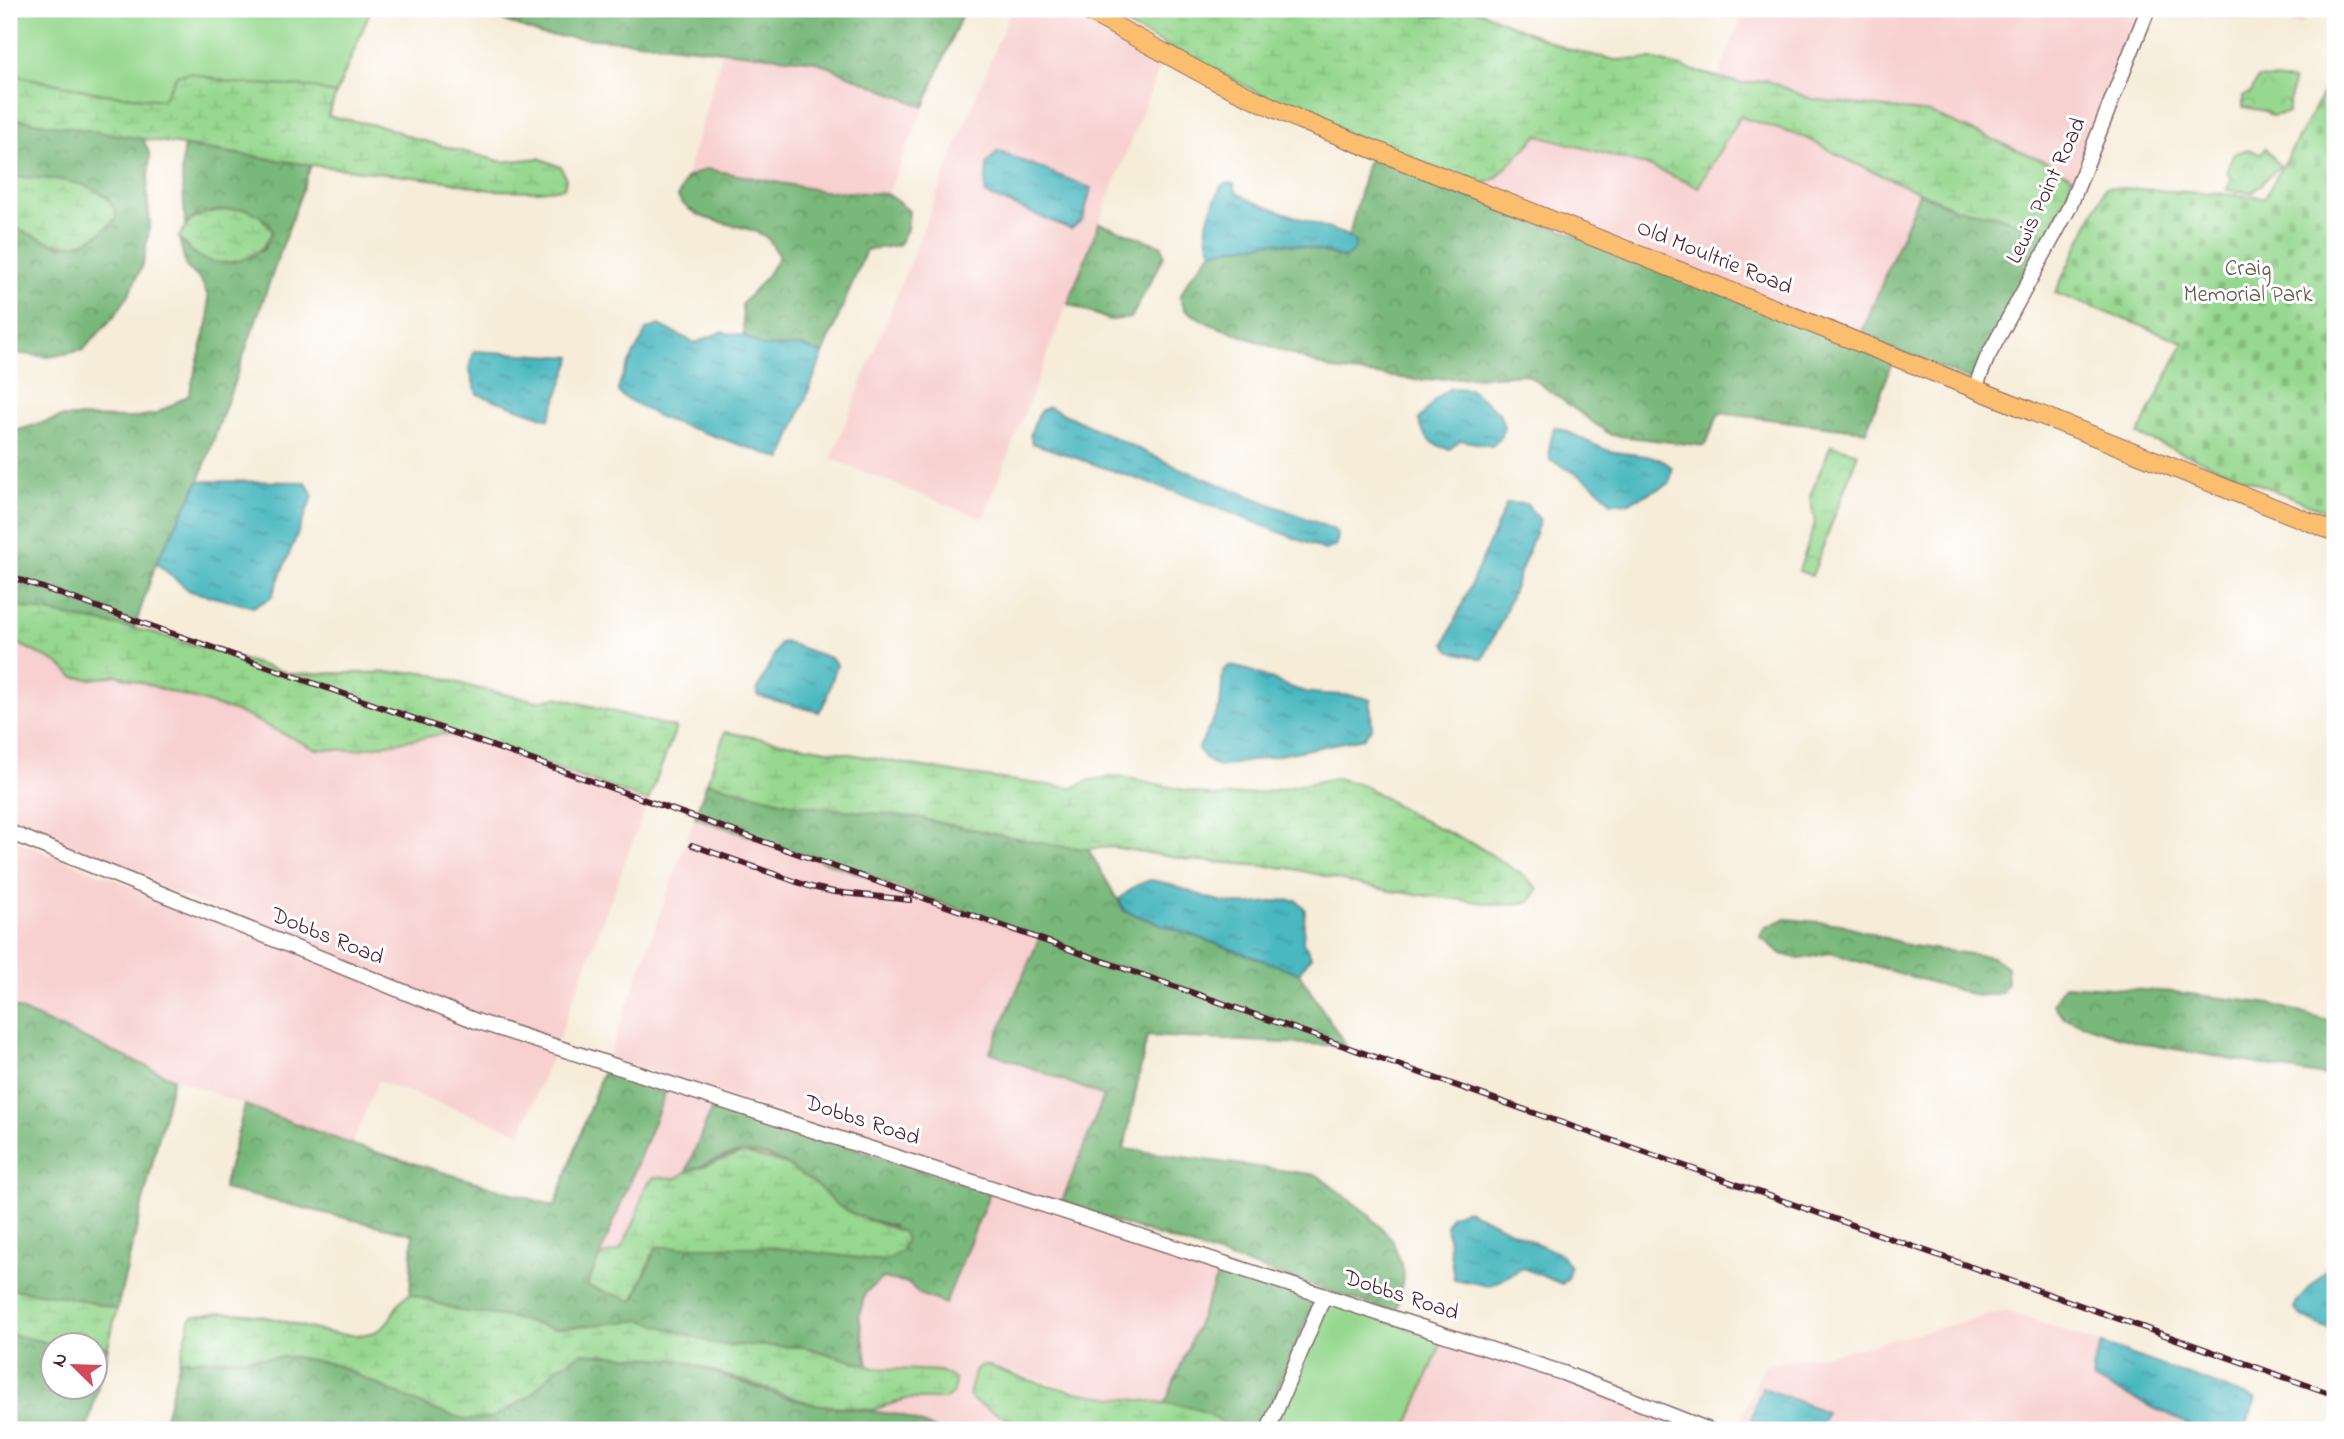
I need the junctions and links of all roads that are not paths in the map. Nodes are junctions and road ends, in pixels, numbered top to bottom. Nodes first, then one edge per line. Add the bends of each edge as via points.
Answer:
1 (1084, 9) edge
2 (2148, 9) edge
3 (1975, 388) junction
4 (2335, 532) edge
5 (9, 832) edge
6 (1324, 1296) junction
7 (1268, 1430) edge
8 (1709, 1430) edge

1 - 3 main road, Old Moultrie Road via 1289,115
2 - 3 street, Lewis Point Road via 2069,208
3 - 4 main road, Old Moultrie Road
5 - 6 street, Dobbs Road via 476,1021
6 - 7 street
6 - 8 street, Dobbs Road via 1563,1373

